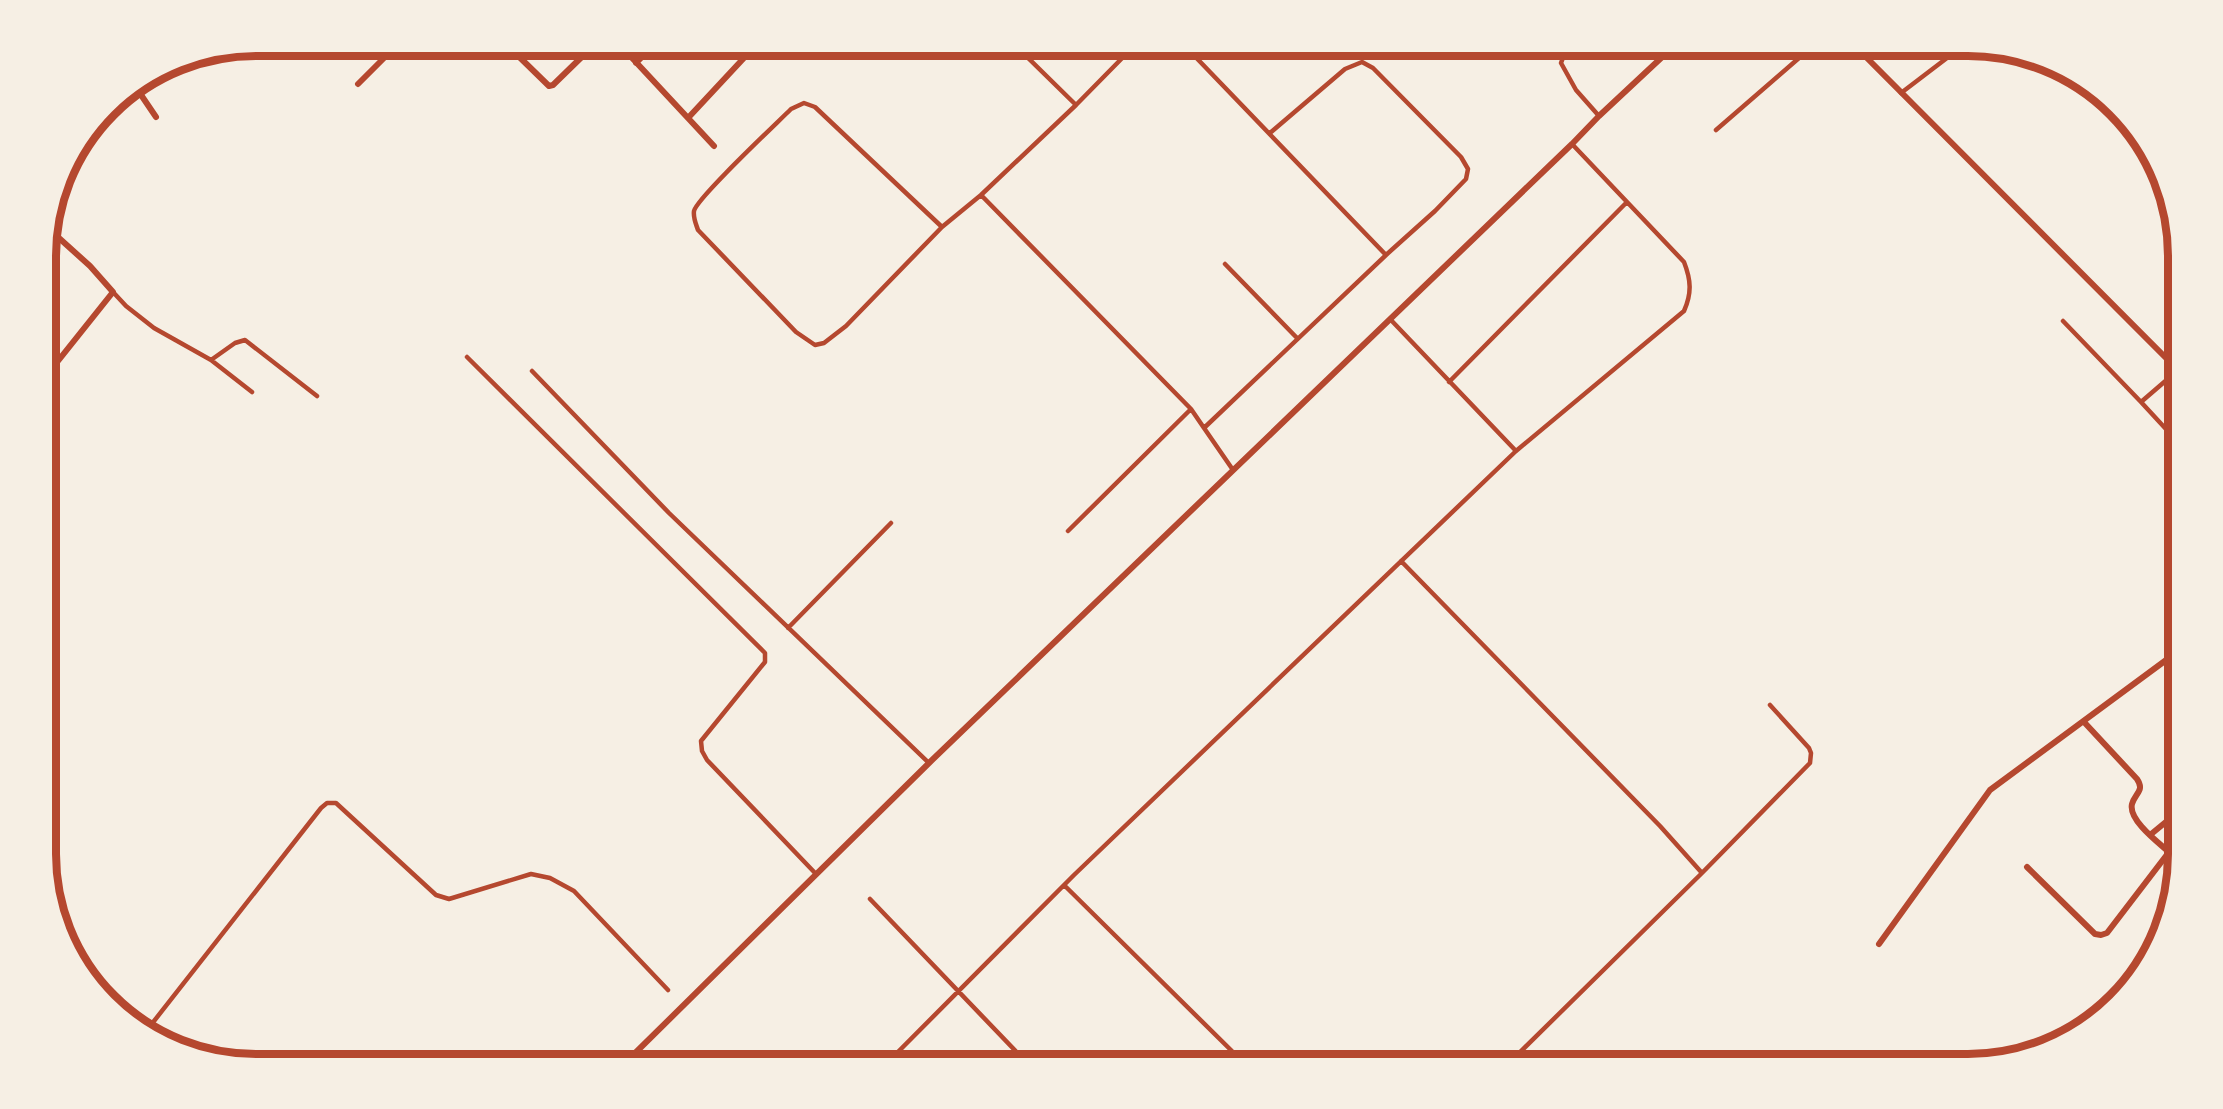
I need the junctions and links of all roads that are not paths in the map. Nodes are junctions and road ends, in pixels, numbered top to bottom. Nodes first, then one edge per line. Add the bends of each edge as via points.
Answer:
1 (386, 56) edge
2 (518, 56) edge
3 (583, 56) edge
4 (630, 56) edge
5 (643, 56) edge
6 (746, 56) edge
7 (1026, 56) edge
8 (1124, 56) edge
9 (1195, 56) edge
10 (1564, 56) edge
11 (1663, 56) edge
12 (1801, 56) edge
13 (1865, 56) edge
14 (1950, 56) edge
15 (636, 63) junction
16 (358, 84) dead end
17 (140, 93) edge
18 (1901, 93) junction
19 (1076, 105) junction
20 (1599, 116) junction
21 (156, 117) dead end
22 (688, 118) junction
23 (1716, 129) dead end
24 (1270, 133) junction
25 (1572, 144) junction
26 (714, 146) dead end
27 (981, 195) junction
28 (1626, 203) junction
29 (942, 227) junction
30 (56, 236) edge
31 (1386, 255) junction
32 (1226, 264) dead end
33 (112, 292) junction
34 (1389, 318) junction
35 (2063, 321) dead end
36 (1297, 338) junction
37 (467, 357) dead end
38 (211, 360) junction
39 (2168, 361) edge
40 (56, 363) edge
41 (532, 371) dead end
42 (2168, 378) edge
43 (1449, 382) junction
44 (252, 392) dead end
45 (317, 396) dead end
46 (2141, 402) junction
47 (1191, 410) junction
48 (1204, 428) junction
49 (2168, 431) edge
50 (1516, 452) junction
51 (1233, 470) junction
52 (891, 523) dead end
53 (1068, 531) dead end
54 (1401, 561) junction
55 (788, 628) junction
56 (2168, 659) edge
57 (1770, 705) dead end
58 (2084, 722) junction
59 (929, 763) junction
60 (2168, 820) edge
61 (2150, 835) junction
62 (2168, 851) edge
63 (2168, 853) edge
64 (2027, 867) dead end
65 (1702, 873) junction
66 (816, 874) junction
67 (1064, 885) junction
68 (870, 899) dead end
69 (1879, 944) dead end
70 (668, 990) dead end
71 (958, 991) junction
72 (152, 1024) edge
73 (1234, 1053) edge
74 (1519, 1053) edge
75 (634, 1054) edge
76 (896, 1054) edge
77 (1018, 1054) edge

1 - 16 street
2 - 3 street via 549,86
4 - 15 street
5 - 15 street
6 - 22 street
7 - 19 lane
8 - 19 lane
9 - 24 lane
10 - 20 lane via 1561,63 1576,90
11 - 20 street
12 - 23 lane
13 - 18 street
14 - 18 lane
15 - 22 street
17 - 21 street
18 - 39 street
19 - 27 lane
20 - 25 street
22 - 26 street
24 - 31 lane
24 - 31 lane via 1345,69 1362,62 1373,68 1461,157 1468,170 1466,179
25 - 28 lane
25 - 34 street
27 - 29 lane
27 - 47 lane
28 - 43 lane
28 - 50 lane via 1684,262 1691,288 1684,311
29 - 29 lane via 815,107 804,103 790,109 694,210 698,230 796,332 815,345 846,326
30 - 33 street
31 - 36 lane
32 - 36 lane
33 - 38 lane via 154,328
33 - 40 street
34 - 43 lane
34 - 51 street
35 - 46 lane
36 - 48 lane
37 - 66 lane via 765,653 765,662 702,741 702,751
38 - 44 lane
38 - 45 lane via 244,340
41 - 55 lane via 669,513
42 - 46 lane
43 - 50 lane
46 - 49 lane
47 - 48 lane
47 - 53 lane
48 - 51 lane
50 - 54 lane
51 - 59 street
52 - 55 lane
54 - 65 lane
54 - 67 lane
55 - 59 lane
56 - 58 street
57 - 65 lane via 1809,748 1810,763
58 - 61 street via 2141,784 2132,810
58 - 69 street via 1990,790
59 - 66 street
60 - 61 street
61 - 62 street
63 - 64 street via 2107,933 2101,935
65 - 74 lane
66 - 75 street
67 - 71 lane
67 - 73 lane
68 - 71 lane
70 - 72 lane via 574,891 550,878 531,874 449,898 436,896 336,802 321,808
71 - 76 lane
71 - 77 lane

